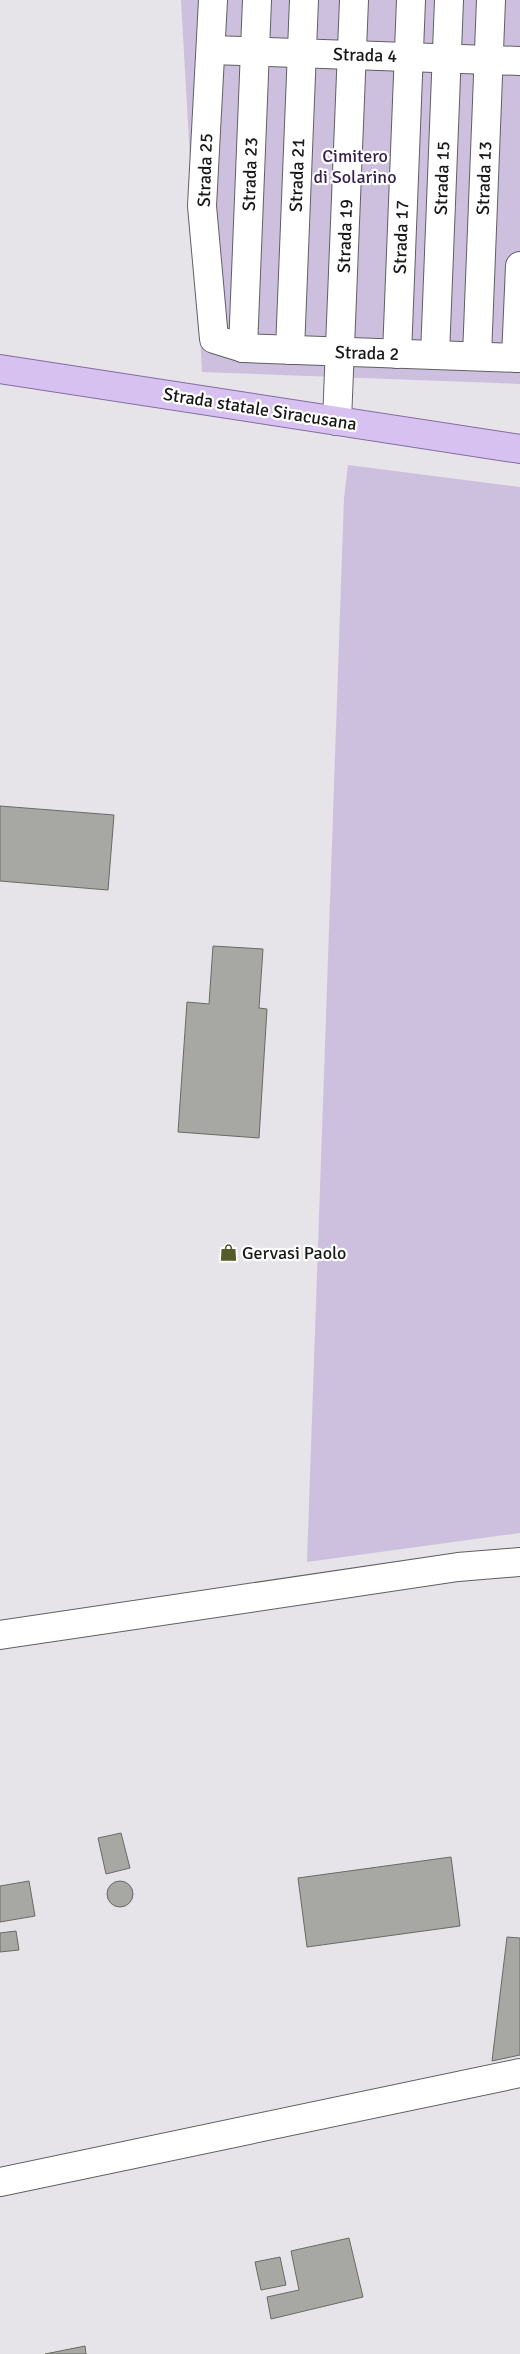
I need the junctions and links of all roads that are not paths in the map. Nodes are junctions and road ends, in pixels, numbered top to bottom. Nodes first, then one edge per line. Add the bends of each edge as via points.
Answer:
1 (213, 0) edge
2 (257, 0) edge
3 (304, 0) edge
4 (354, 0) edge
5 (411, 0) edge
6 (449, 0) edge
7 (491, 0) edge
8 (211, 50) junction
9 (255, 51) junction
10 (302, 53) junction
11 (352, 55) junction
12 (408, 57) junction
13 (447, 58) junction
14 (489, 60) junction
15 (520, 61) edge
16 (520, 266) edge
17 (214, 339) joint
18 (243, 348) junction
19 (290, 350) junction
20 (340, 352) junction
21 (396, 354) junction
22 (435, 355) junction
23 (477, 356) junction
24 (518, 358) edge
25 (0, 369) edge
26 (337, 421) junction
27 (520, 449) edge
28 (520, 1562) edge
29 (0, 1635) edge
30 (520, 2073) edge
31 (0, 2182) edge

1 - 8 street, Strada 25
2 - 9 street, Strada 23
3 - 10 street, Strada 21
4 - 11 street, Strada 19
5 - 12 street, Strada 17
6 - 13 street, Strada 15
7 - 14 street, Strada 13
8 - 9 street, Strada 4
8 - 17 street, Strada 25 via 202,206
9 - 10 street, Strada 4
9 - 18 street, Strada 23
10 - 11 street, Strada 4
10 - 19 street, Strada 21
11 - 12 street, Strada 4
11 - 20 street, Strada 19
12 - 13 street, Strada 4
12 - 21 street, Strada 17
13 - 14 street, Strada 4
13 - 22 street, Strada 15
14 - 15 street, Strada 4
14 - 23 street, Strada 13
16 - 24 street
17 - 18 street, Strada 2
18 - 19 street, Strada 2
19 - 20 street, Strada 2
20 - 21 street, Strada 2
20 - 26 street, Strada 19
21 - 22 street, Strada 2
22 - 23 street, Strada 2
23 - 24 street, Strada 2
25 - 26 main road, Strada statale Siracusana
26 - 27 main road, Strada statale Siracusana
28 - 29 street via 458,1567
30 - 31 street

